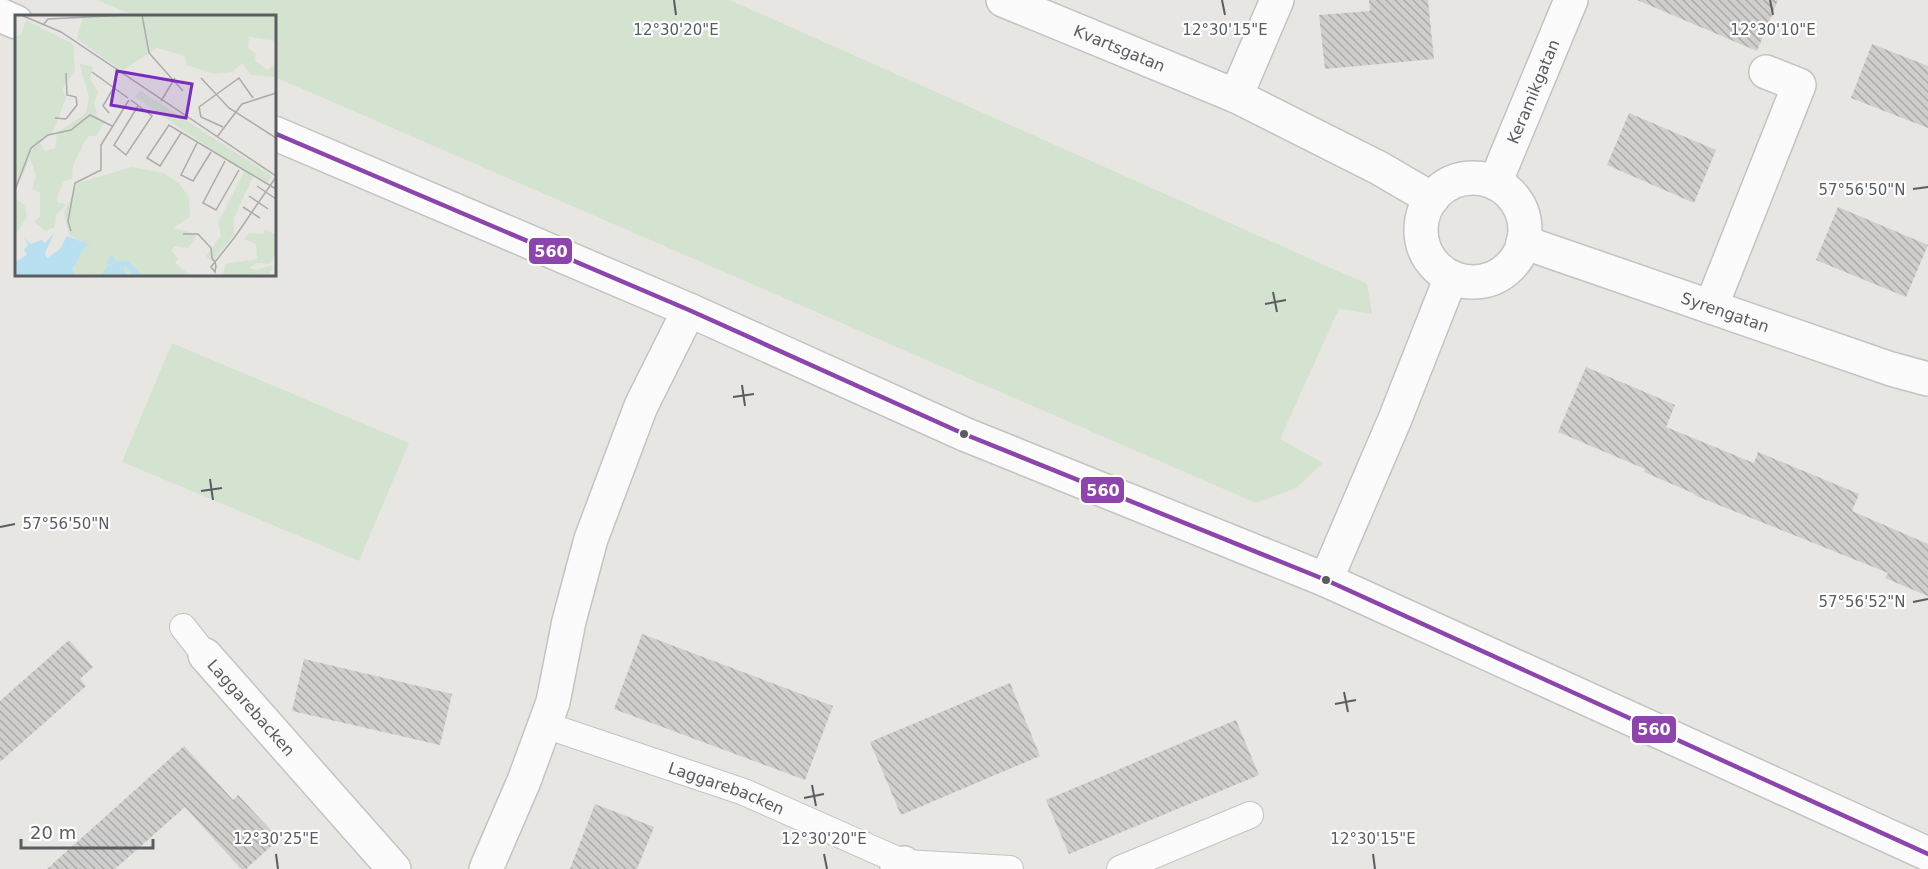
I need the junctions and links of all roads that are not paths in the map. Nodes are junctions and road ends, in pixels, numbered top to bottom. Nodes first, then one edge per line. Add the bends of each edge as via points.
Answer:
1 (1003, 0) edge
2 (1277, 0) edge
3 (1571, 0) edge
4 (0, 15) edge
5 (15, 22) edge
6 (1766, 72) dead end
7 (1236, 96) junction
8 (276, 134) edge
9 (1495, 183) junction
10 (1432, 199) junction
11 (1524, 242) junction
12 (1451, 277) junction
13 (1711, 307) junction
14 (689, 310) junction
15 (1928, 379) edge
16 (1326, 580) junction
17 (183, 627) dead end
18 (205, 655) joint
19 (545, 725) junction
20 (1250, 815) dead end
21 (1928, 854) edge
22 (900, 866) edge
23 (394, 869) edge
24 (486, 869) edge
25 (1010, 869) edge
26 (1120, 869) edge

1 - 7 street, Kvartsgatan
2 - 7 street
3 - 9 street, Keramikgatan
4 - 5 street
6 - 13 street via 1799,85
7 - 10 street, Kvartsgatan
8 - 14 street
9 - 10 street via 1464,178 1448,184
9 - 11 street via 1519,205 1524,219
10 - 12 street via 1425,210 1422,241 1433,262
11 - 12 street via 1513,264 1500,274 1484,280
11 - 13 street, Syrengatan
12 - 16 street
13 - 15 street, Syrengatan
14 - 16 street via 964,434
14 - 19 street via 641,406 591,539 569,621 554,702
16 - 21 street
17 - 18 lane
18 - 23 street, Laggarebacken
19 - 22 lane, Laggarebacken via 744,792
19 - 24 street
20 - 26 lane
22 - 25 lane, Laggarebacken

